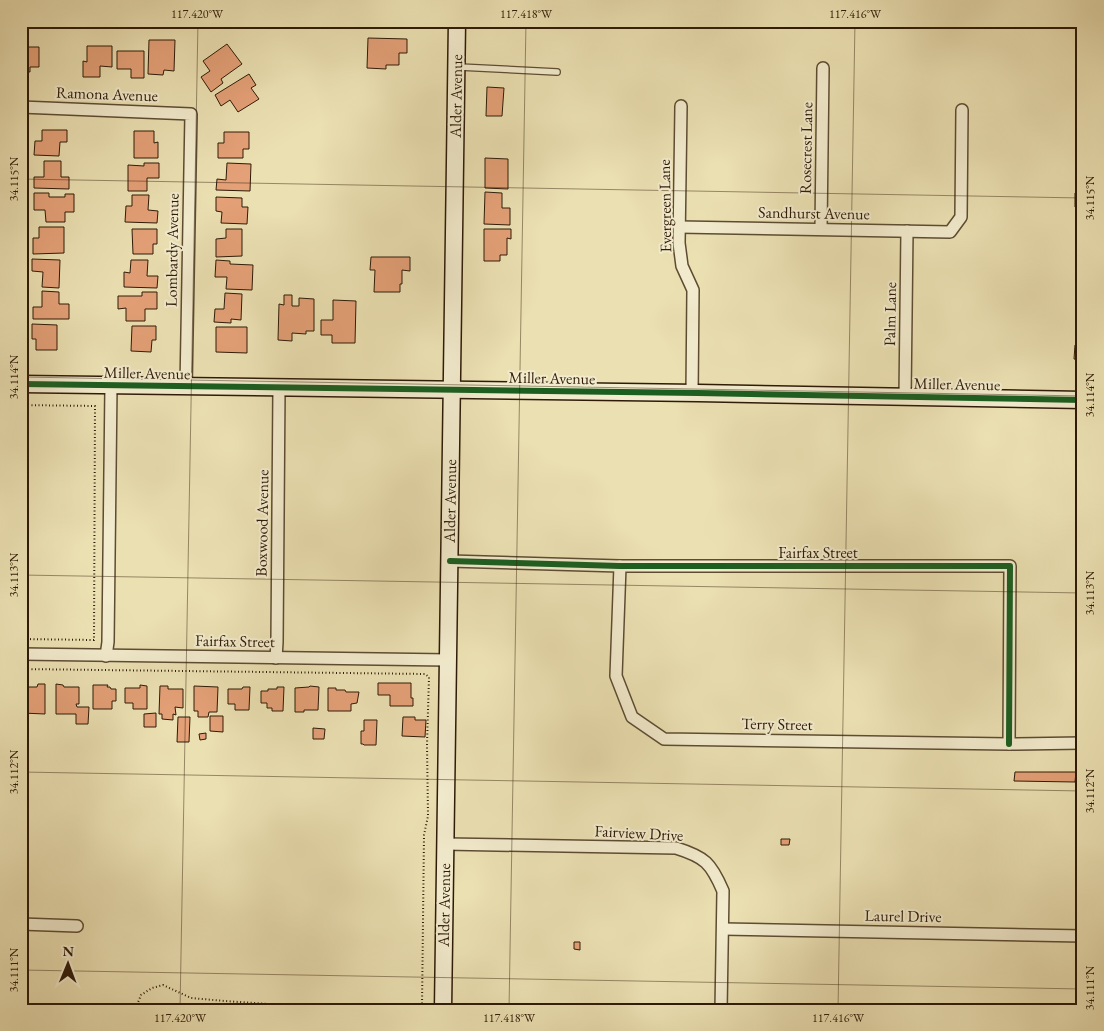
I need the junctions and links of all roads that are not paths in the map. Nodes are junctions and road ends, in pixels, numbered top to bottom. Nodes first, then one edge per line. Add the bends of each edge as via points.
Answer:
1 (457, 21) edge
2 (456, 67) junction
3 (823, 68) dead end
4 (557, 72) dead end
5 (681, 106) dead end
6 (21, 107) edge
7 (962, 110) dead end
8 (191, 114) joint
9 (679, 227) junction
10 (821, 229) junction
11 (907, 231) junction
12 (21, 384) edge
13 (111, 386) junction
14 (186, 387) junction
15 (280, 388) junction
16 (452, 390) junction
17 (692, 393) junction
18 (905, 397) junction
19 (1083, 400) edge
20 (450, 561) junction
21 (620, 566) junction
22 (21, 654) edge
23 (106, 656) junction
24 (276, 658) junction
25 (448, 660) junction
26 (1009, 744) junction
27 (1083, 744) edge
28 (445, 844) junction
29 (21, 924) edge
30 (77, 926) dead end
31 (723, 929) junction
32 (1083, 936) edge
33 (443, 1010) edge
34 (721, 1010) edge

1 - 2 street, Alder Avenue
2 - 4 lane
2 - 16 street, Alder Avenue
3 - 10 street, Rosecrest Lane
5 - 9 street, Evergreen Lane
6 - 8 street, Ramona Avenue
7 - 11 street, Sandhurst Avenue via 961,217 950,232
8 - 14 street, Lombardy Avenue
9 - 10 street, Sandhurst Avenue
9 - 17 street, Evergreen Lane via 682,266 692,290
10 - 11 street, Sandhurst Avenue
11 - 18 street, Palm Lane
12 - 13 street, Miller Avenue
13 - 14 street, Miller Avenue
13 - 23 street
14 - 15 street, Miller Avenue
15 - 16 street, Miller Avenue
15 - 24 street, Boxwood Avenue
16 - 17 street, Miller Avenue
16 - 20 street, Alder Avenue
17 - 18 street, Miller Avenue
18 - 19 street, Miller Avenue
20 - 21 street, Fairfax Street
20 - 25 street, Alder Avenue
21 - 26 street, Terry Street via 616,676 632,717 664,739
21 - 26 street, Fairfax Street via 1010,566
22 - 23 street, Fairfax Street
23 - 24 street, Fairfax Street
24 - 25 street, Fairfax Street
25 - 28 street, Alder Avenue
26 - 27 street, Terry Street
28 - 31 street, Fairview Drive via 676,848 693,853 708,863 723,891
28 - 33 street, Alder Avenue
29 - 30 street
31 - 32 street, Laurel Drive
31 - 34 street, Fairview Drive

